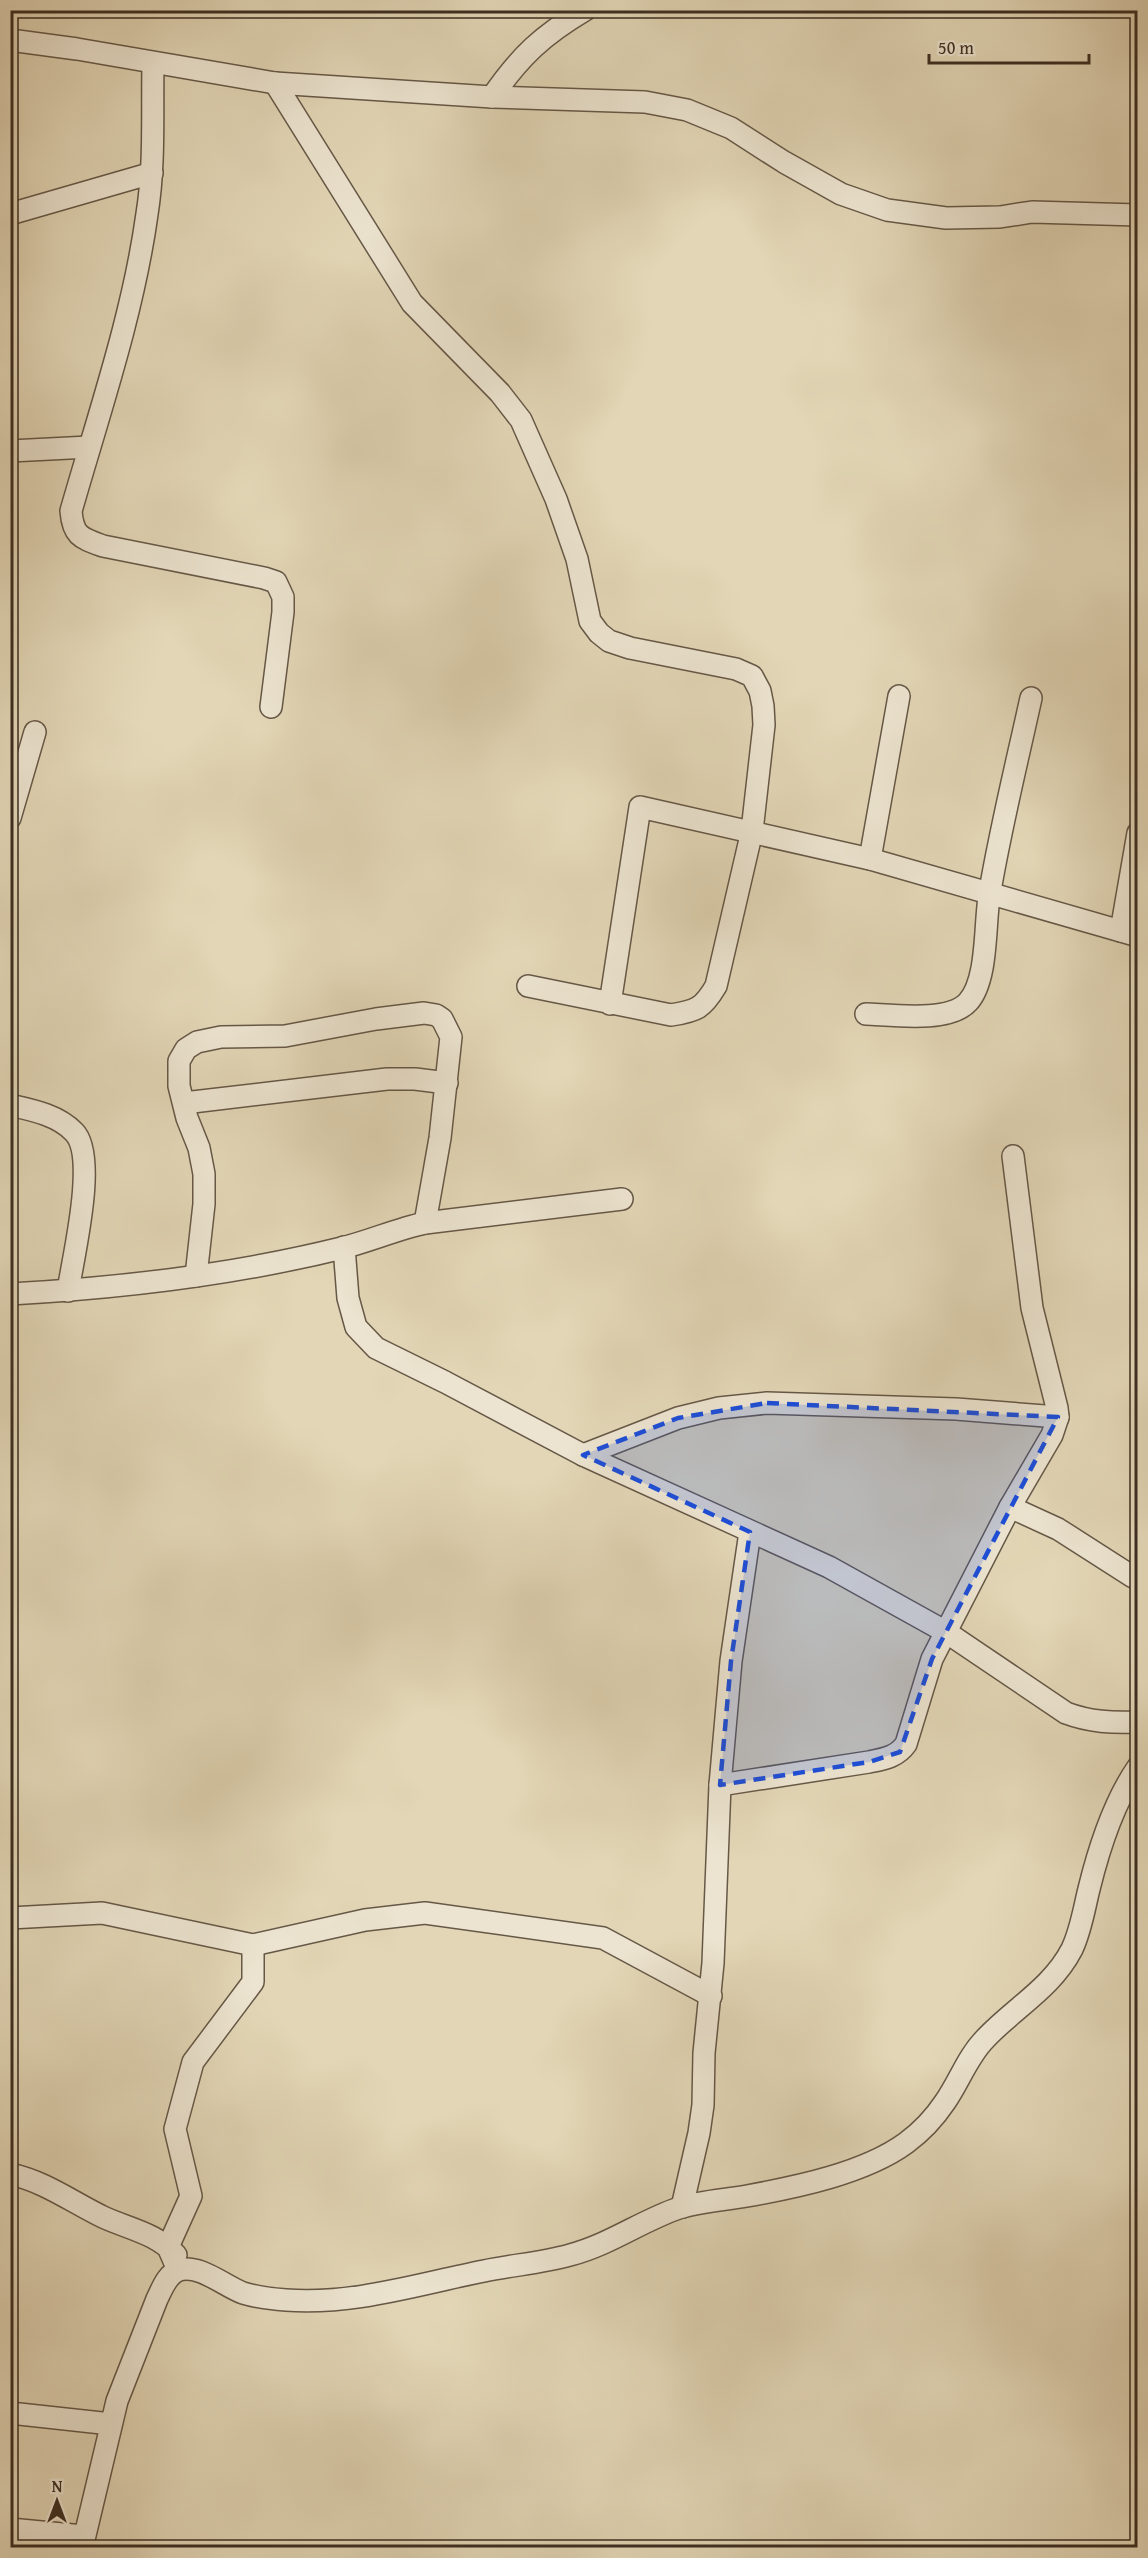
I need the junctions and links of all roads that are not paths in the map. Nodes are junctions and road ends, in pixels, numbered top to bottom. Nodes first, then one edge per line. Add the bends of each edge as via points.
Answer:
1 (585, 10) edge
2 (10, 40) edge
3 (153, 63) junction
4 (275, 83) junction
5 (492, 97) junction
6 (152, 173) junction
7 (10, 214) edge
8 (1137, 215) edge
9 (89, 447) junction
10 (10, 451) edge
11 (899, 696) dead end
12 (1031, 698) dead end
13 (271, 707) dead end
14 (35, 732) dead end
15 (10, 818) edge
16 (752, 831) junction
17 (1137, 833) edge
18 (870, 859) junction
19 (989, 893) junction
20 (1129, 933) edge
21 (528, 986) dead end
22 (610, 1004) junction
23 (866, 1014) dead end
24 (447, 1083) junction
25 (184, 1103) junction
26 (10, 1105) edge
27 (1013, 1156) dead end
28 (622, 1199) dead end
29 (425, 1223) junction
30 (344, 1248) junction
31 (196, 1276) junction
32 (68, 1291) junction
33 (10, 1294) edge
34 (1058, 1417) junction
35 (583, 1455) junction
36 (1010, 1507) junction
37 (750, 1532) junction
38 (1133, 1577) dead end
39 (946, 1632) junction
40 (1137, 1722) edge
41 (1137, 1767) edge
42 (720, 1785) junction
43 (10, 1918) edge
44 (253, 1945) junction
45 (711, 1996) junction
46 (10, 2174) edge
47 (682, 2207) junction
48 (168, 2247) junction
49 (183, 2270) junction
50 (10, 2413) edge
51 (111, 2424) junction
52 (10, 2529) edge
53 (83, 2542) edge

1 - 5 street via 536,43 513,66
2 - 3 street
3 - 4 street
3 - 6 street
4 - 5 street
4 - 16 street via 412,303 500,393 521,420 556,499 577,559 590,621 598,633 630,648 736,669 752,676 760,691 764,725
5 - 8 street via 645,102 687,110 731,128 841,194 911,215
6 - 7 street
6 - 9 street via 131,298
9 - 10 street
9 - 13 street via 70,511 79,536 103,546 276,582 283,597 283,612
11 - 18 street
12 - 19 street
14 - 15 street
16 - 18 street
16 - 22 street via 716,986 706,1003 693,1012 671,1016
16 - 22 street via 640,807
17 - 20 street
18 - 19 street
19 - 20 street
19 - 23 street via 984,954 968,1002 954,1012 936,1015
21 - 22 street
24 - 25 street via 387,1079
24 - 25 street via 451,1036 442,1019 424,1013 285,1036 221,1036 197,1042 186,1049 179,1061
24 - 29 street
25 - 31 street via 204,1174
26 - 32 street via 59,1120 75,1132 84,1150 86,1176
27 - 34 street via 1032,1308
28 - 29 street
29 - 30 street
30 - 31 street
30 - 35 street via 348,1298 356,1327 376,1348
31 - 32 street
32 - 33 street
34 - 35 street via 767,1403 719,1408 678,1418
34 - 36 street via 1052,1435
35 - 37 street
36 - 38 street via 1058,1529
36 - 39 street
37 - 39 street via 829,1567
37 - 42 street via 731,1661
39 - 40 street via 1066,1713 1085,1720
39 - 42 street via 932,1659 906,1744 900,1752 869,1762
41 - 47 street via 1099,1851 1072,1950 1038,1993 980,2044 925,2127 880,2159 824,2178
42 - 45 street
43 - 44 street via 102,1913
44 - 45 street via 365,1920 425,1913 603,1938
44 - 48 street via 253,1982 193,2062 175,2129 191,2196
45 - 47 street via 703,2105
46 - 48 street via 57,2191 104,2217 153,2236
47 - 49 street via 600,2247 566,2257 360,2298 268,2298 246,2294
48 - 49 street
49 - 51 street via 165,2283 157,2299
50 - 51 street
51 - 53 street
52 - 53 street

